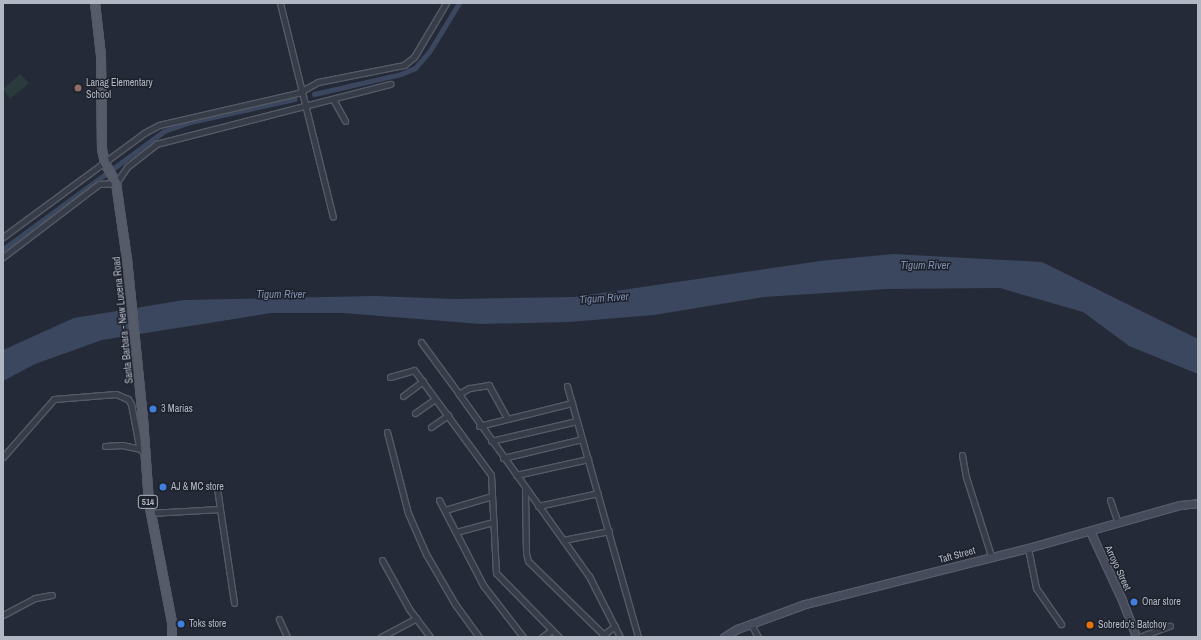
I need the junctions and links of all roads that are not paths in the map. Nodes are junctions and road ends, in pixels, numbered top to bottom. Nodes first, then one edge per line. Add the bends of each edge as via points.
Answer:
1 (95, 3) edge
2 (280, 3) edge
3 (446, 3) edge
4 (390, 84) dead end
5 (301, 91) junction
6 (334, 98) junction
7 (304, 104) junction
8 (345, 121) dead end
9 (105, 164) junction
10 (115, 181) junction
11 (333, 217) dead end
12 (3, 237) edge
13 (3, 257) edge
14 (421, 342) dead end
15 (390, 377) dead end
16 (423, 381) junction
17 (566, 386) dead end
18 (459, 394) junction
19 (403, 396) dead end
20 (435, 399) junction
21 (572, 403) junction
22 (415, 413) dead end
23 (448, 416) junction
24 (507, 418) junction
25 (577, 421) junction
26 (479, 426) junction
27 (431, 427) dead end
28 (387, 432) dead end
29 (582, 439) junction
30 (491, 442) junction
31 (104, 446) dead end
32 (141, 449) junction
33 (962, 455) dead end
34 (3, 457) edge
35 (147, 458) junction
36 (503, 458) junction
37 (588, 459) junction
38 (516, 475) junction
39 (217, 488) dead end
40 (525, 489) junction
41 (598, 493) junction
42 (492, 496) junction
43 (439, 500) dead end
44 (1110, 500) dead end
45 (1198, 503) edge
46 (538, 506) junction
47 (220, 509) junction
48 (445, 510) junction
49 (150, 513) junction
50 (493, 522) junction
51 (1118, 523) junction
52 (609, 531) junction
53 (1090, 531) junction
54 (456, 532) junction
55 (563, 540) junction
56 (1028, 548) junction
57 (991, 556) junction
58 (382, 560) dead end
59 (52, 595) dead end
60 (234, 603) dead end
61 (3, 615) edge
62 (416, 618) junction
63 (279, 619) dead end
64 (751, 624) junction
65 (1061, 624) dead end
66 (615, 626) junction
67 (1170, 626) dead end
68 (552, 630) junction
69 (383, 636) edge
70 (605, 636) edge
71 (172, 637) edge
72 (287, 637) edge
73 (430, 637) edge
74 (479, 637) edge
75 (523, 637) edge
76 (542, 637) edge
77 (560, 637) edge
78 (620, 637) edge
79 (638, 637) edge
80 (724, 637) edge
81 (758, 637) edge
82 (1137, 637) edge

1 - 9 main road, Santa Barbara - New Lucena Road / 514 via 101,56
2 - 5 street
3 - 5 street via 409,62 318,82
4 - 6 street
5 - 7 street
5 - 9 street via 159,125
6 - 7 street
6 - 8 street
7 - 10 street via 167,139 156,144 127,167
7 - 11 street
9 - 10 main road, Santa Barbara - New Lucena Road / 514
9 - 12 street
10 - 13 street via 95,187
10 - 35 main road, Santa Barbara - New Lucena Road / 514 via 132,305
14 - 18 street
15 - 16 street via 414,370
16 - 19 street
16 - 20 street
17 - 21 street
18 - 24 street via 469,388 489,385
18 - 26 street
20 - 22 street
20 - 23 street
21 - 24 street
21 - 25 street
23 - 27 street
23 - 42 street via 491,475
24 - 26 street
25 - 29 street
25 - 30 street
26 - 30 street
28 - 74 street via 408,513 426,554 455,604
29 - 36 street
29 - 37 street
30 - 36 street
31 - 32 street via 122,445
32 - 34 street via 128,399 116,394 102,394 54,399
32 - 35 street
33 - 57 street via 966,477
35 - 49 main road, Santa Barbara - New Lucena Road / 514 via 145,472
36 - 38 street
37 - 38 street
37 - 41 street
38 - 40 street
39 - 47 street
40 - 46 street
40 - 70 street via 528,561
41 - 46 street
41 - 52 street
42 - 48 street
42 - 50 street
43 - 48 street
44 - 51 street
45 - 51 main road, Taft Street via 1180,505
46 - 55 street
47 - 49 street
47 - 60 street
48 - 54 street
49 - 71 main road, Santa Barbara - New Lucena Road / 514
50 - 54 street
50 - 68 street via 496,573
51 - 53 main road, Taft Street
52 - 55 street
52 - 79 street
53 - 56 main road, Taft Street
53 - 82 main road, Arroyo Street
54 - 75 street via 483,585
55 - 66 street via 588,576
56 - 57 main road, Taft Street
56 - 65 street via 1036,588
57 - 64 main road, Taft Street via 805,604
58 - 62 street
59 - 61 street via 34,598
62 - 69 street
62 - 73 street
63 - 72 street
64 - 80 main road, Taft Street
64 - 81 street
66 - 70 street
66 - 78 street
67 - 82 street
68 - 76 street
68 - 77 street

